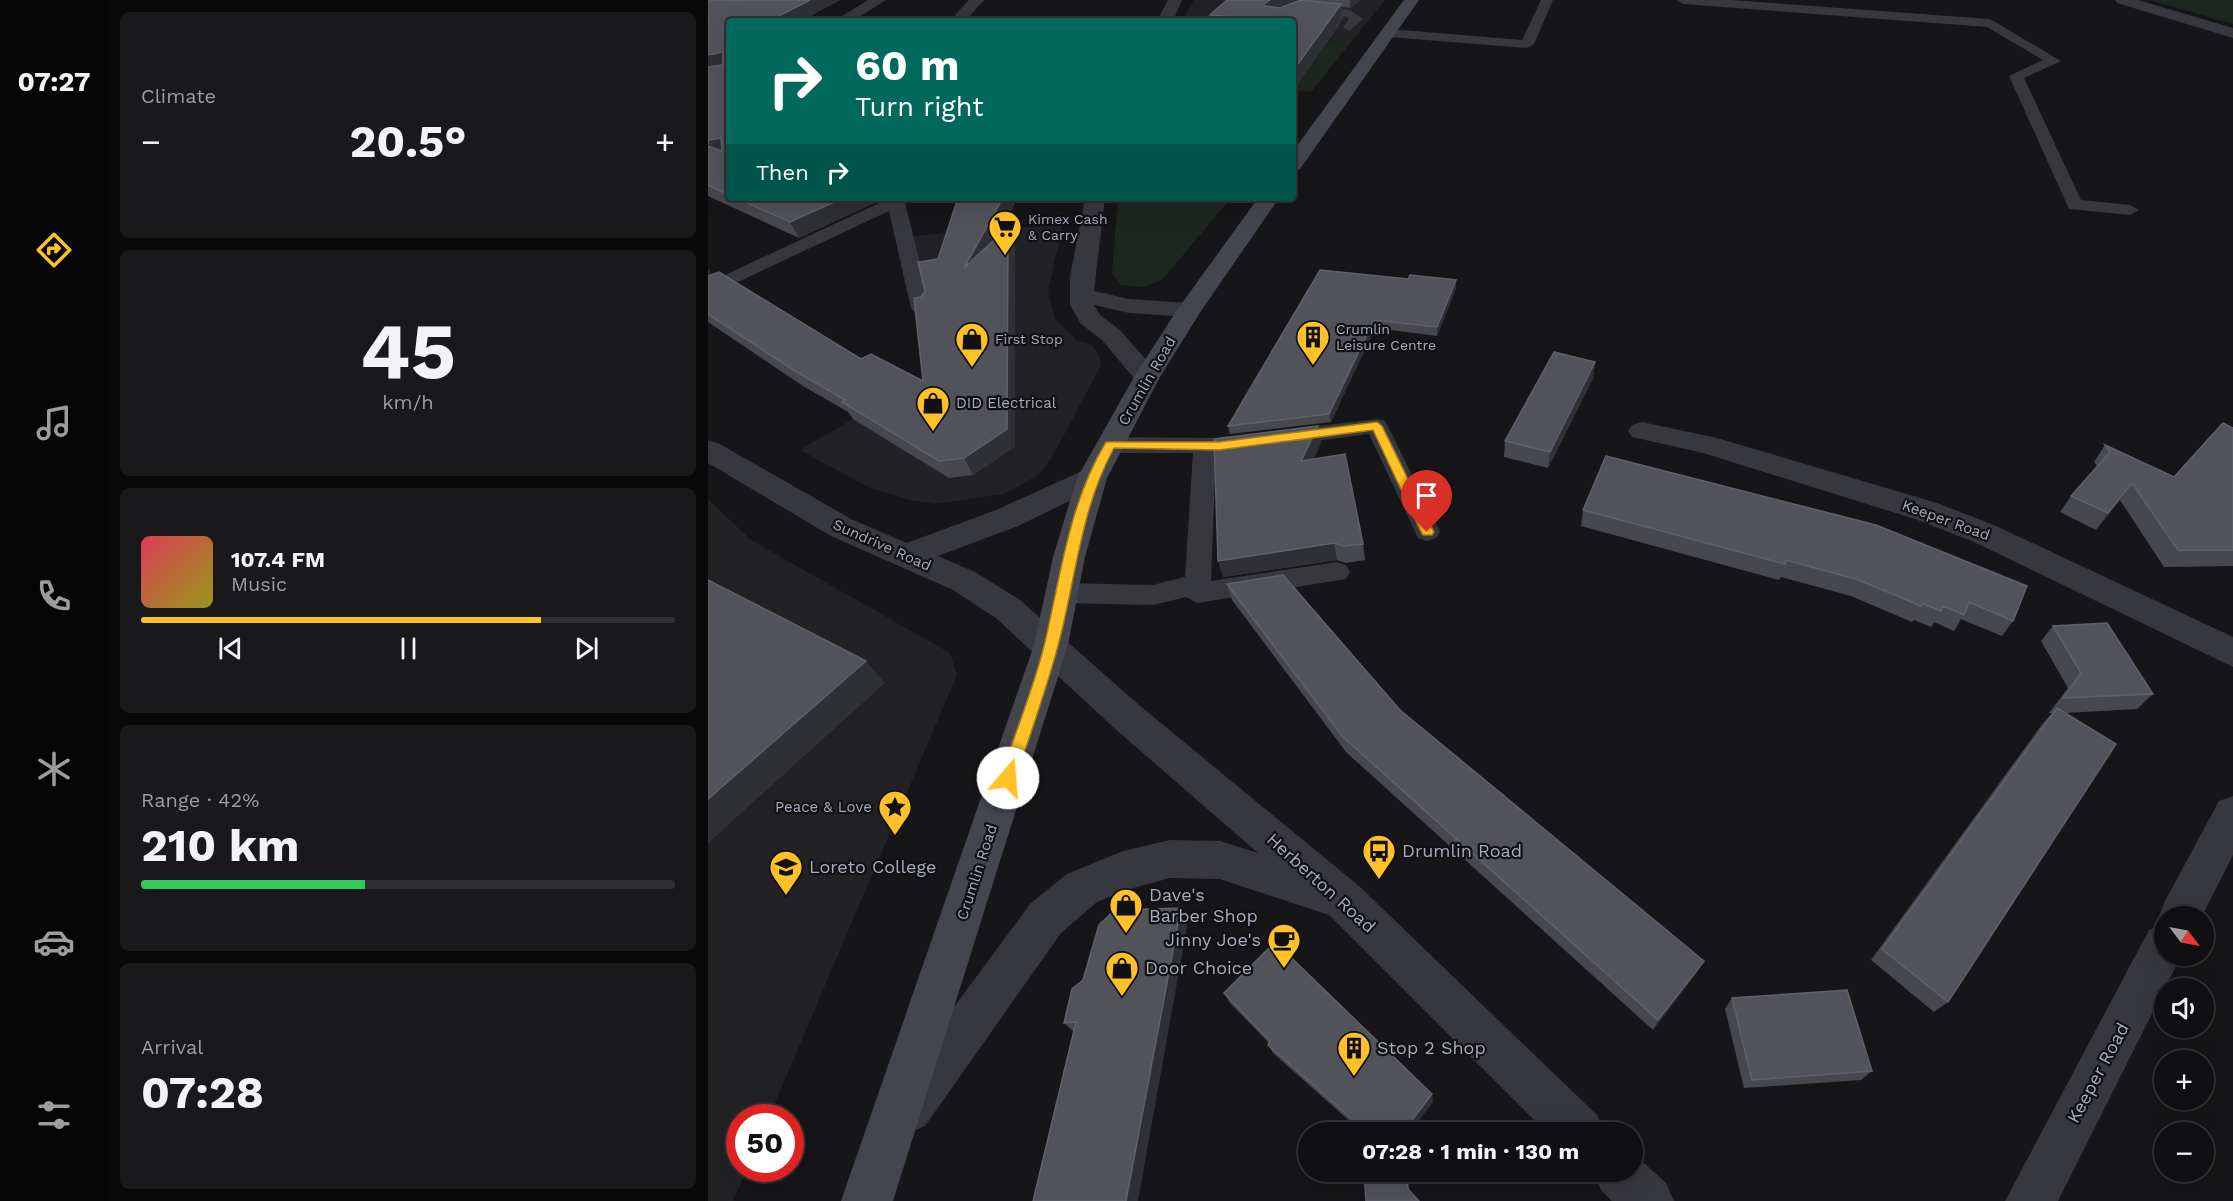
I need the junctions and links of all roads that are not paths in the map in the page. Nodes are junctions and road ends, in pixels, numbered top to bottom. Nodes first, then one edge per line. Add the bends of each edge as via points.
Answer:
1 (879, 0) edge
2 (977, 0) edge
3 (1174, 0) edge
4 (1412, 0) edge
5 (1547, 0) edge
6 (1683, 0) edge
7 (2122, 0) edge
8 (963, 15) dead end
9 (847, 18) edge
10 (1166, 18) edge
11 (1275, 18) edge
12 (1329, 25) edge
13 (1349, 27) junction
14 (1390, 32) junction
15 (2233, 33) edge
16 (1296, 161) edge
17 (886, 201) edge
18 (891, 201) edge
19 (1095, 201) edge
20 (1267, 201) edge
21 (2130, 210) dead end
22 (708, 290) edge
23 (1082, 295) junction
24 (921, 308) edge
25 (1189, 310) junction
26 (1147, 377) junction
27 (1642, 431) dead end
28 (1110, 445) junction
29 (1205, 446) junction
30 (708, 450) edge
31 (1092, 477) junction
32 (1427, 532) dead end
33 (906, 556) junction
34 (1337, 572) dead end
35 (1197, 584) junction
36 (1062, 593) junction
37 (1051, 645) junction
38 (2233, 653) edge
39 (2233, 814) edge
40 (1344, 900) junction
41 (2185, 906) edge
42 (2154, 964) edge
43 (1570, 1122) edge
44 (892, 1131) junction
45 (1628, 1182) edge
46 (867, 1201) edge
47 (1648, 1201) edge
48 (2031, 1201) edge

1 - 9 street
2 - 8 street
3 - 10 street
4 - 14 main road
5 - 14 lane via 1527,44
6 - 21 lane via 1990,23 2054,61 2016,76 2075,205
7 - 15 street
11 - 13 lane via 1296,9 1350,14 1357,19
12 - 13 lane
13 - 14 lane
14 - 16 main road
17 - 22 lane
18 - 24 lane
19 - 23 street
20 - 25 main road, Crumlin Road
23 - 25 street via 1129,306
23 - 26 street via 1082,305 1090,320 1111,335
25 - 26 main road, Crumlin Road
26 - 28 main road, Crumlin Road
27 - 38 street, Keeper Road via 1707,445 1936,515 1996,538
28 - 29 lane
28 - 31 main road, Crumlin Road
29 - 32 lane via 1377,426
29 - 35 lane
30 - 33 street, Sundrive Road via 832,523
31 - 33 street via 1007,518
31 - 36 main road, Crumlin Road
33 - 37 street, Sundrive Road via 963,581 1008,609
34 - 35 lane via 1197,593
35 - 36 lane via 1153,595
36 - 37 main road, Crumlin Road
37 - 40 street, Herberton Road via 1126,716
37 - 44 main road, Crumlin Road
39 - 41 street
40 - 43 street, Herberton Road
40 - 44 street via 1220,860 1170,859 1123,871 1082,888 1046,918
42 - 48 street, Keeper Road
44 - 46 main road, Crumlin Road
45 - 47 street

